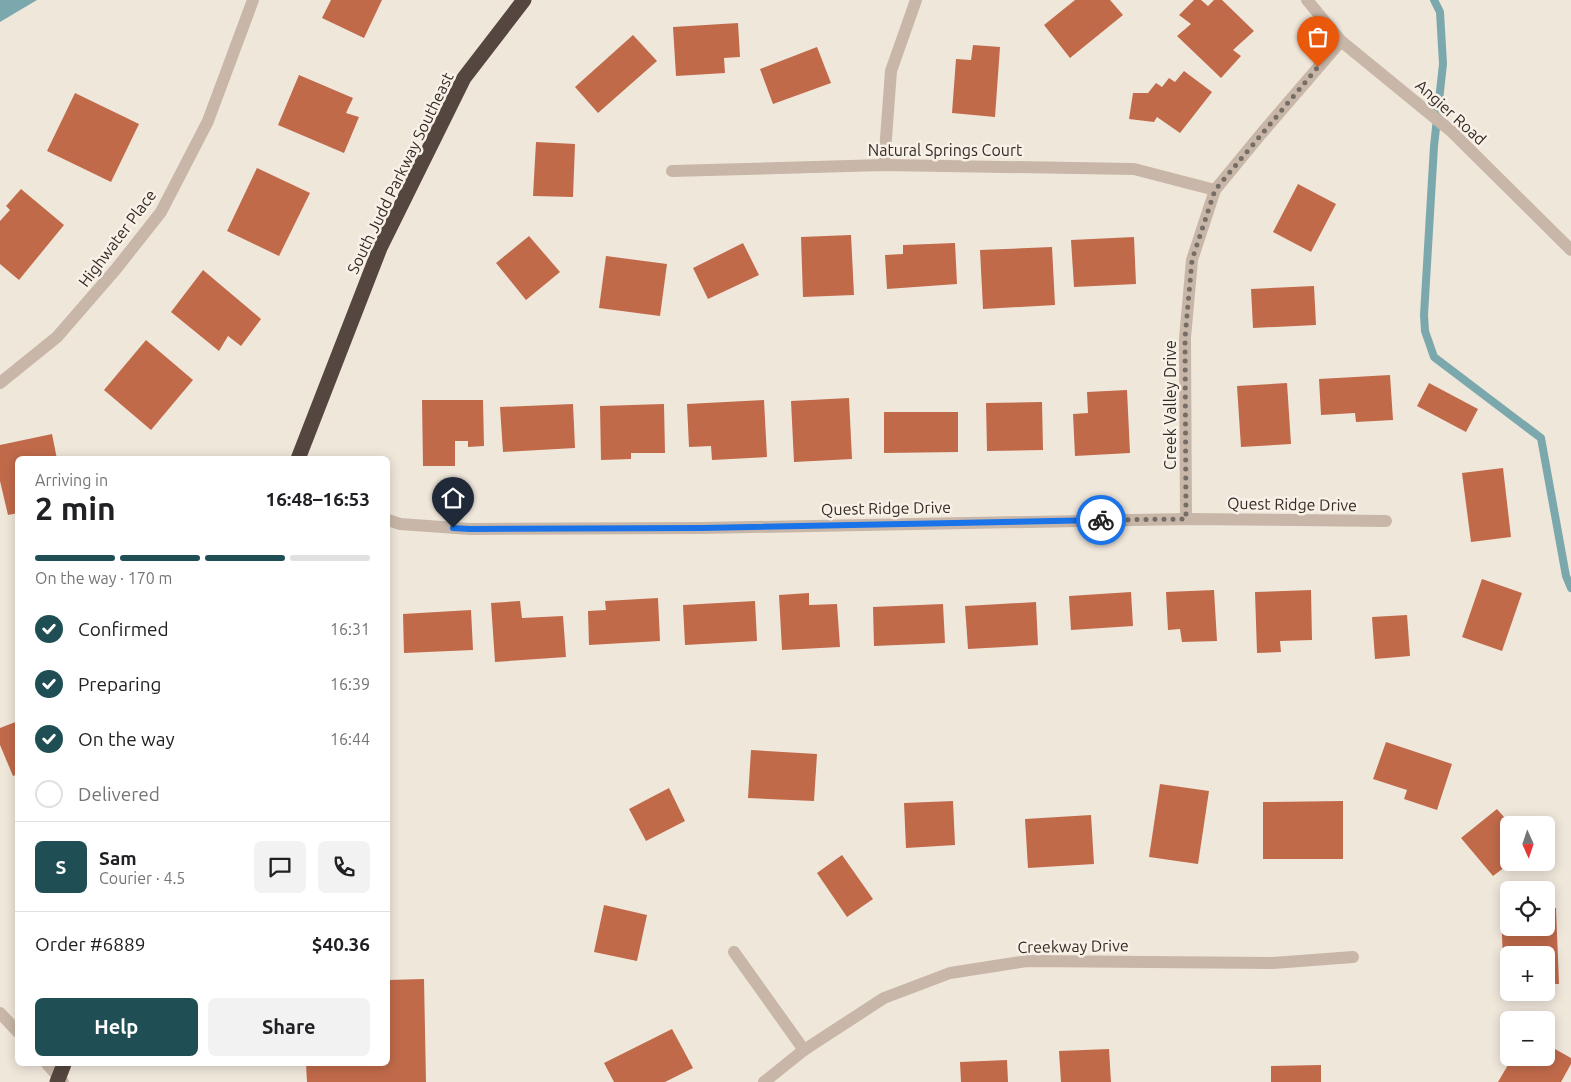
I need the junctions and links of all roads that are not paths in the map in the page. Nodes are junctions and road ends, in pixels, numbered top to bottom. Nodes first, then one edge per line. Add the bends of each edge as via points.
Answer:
1 (253, 0) edge
2 (524, 0) edge
3 (916, 0) edge
4 (1307, 0) edge
5 (1341, 41) junction
6 (884, 165) junction
7 (672, 170) dead end
8 (1215, 190) junction
9 (1571, 250) edge
10 (0, 383) edge
11 (299, 456) edge
12 (1186, 519) junction
13 (390, 521) edge
14 (1386, 522) dead end
15 (734, 952) dead end
16 (1353, 957) dead end
17 (0, 1013) edge
18 (15, 1029) edge
19 (804, 1050) junction
20 (49, 1066) edge
21 (61, 1076) edge
22 (764, 1082) edge

1 - 10 street, Highwater Place via 208,121 161,212 57,337
2 - 11 highway, South Judd Parkway Southeast via 464,78 380,248
3 - 6 street via 891,71
4 - 5 street, Angier Road
5 - 8 street, Creek Valley Drive
5 - 9 street, Angier Road via 1451,131
6 - 7 street, Natural Springs Court
6 - 8 street, Natural Springs Court via 1134,169
8 - 12 street, Creek Valley Drive via 1192,260 1185,338
12 - 13 street, Quest Ridge Drive via 490,529
12 - 14 street, Quest Ridge Drive
15 - 19 street
16 - 19 street, Creekway Drive via 1272,963 1027,961 950,973 884,998
17 - 18 street
19 - 22 street, Creekway Drive
20 - 21 street

